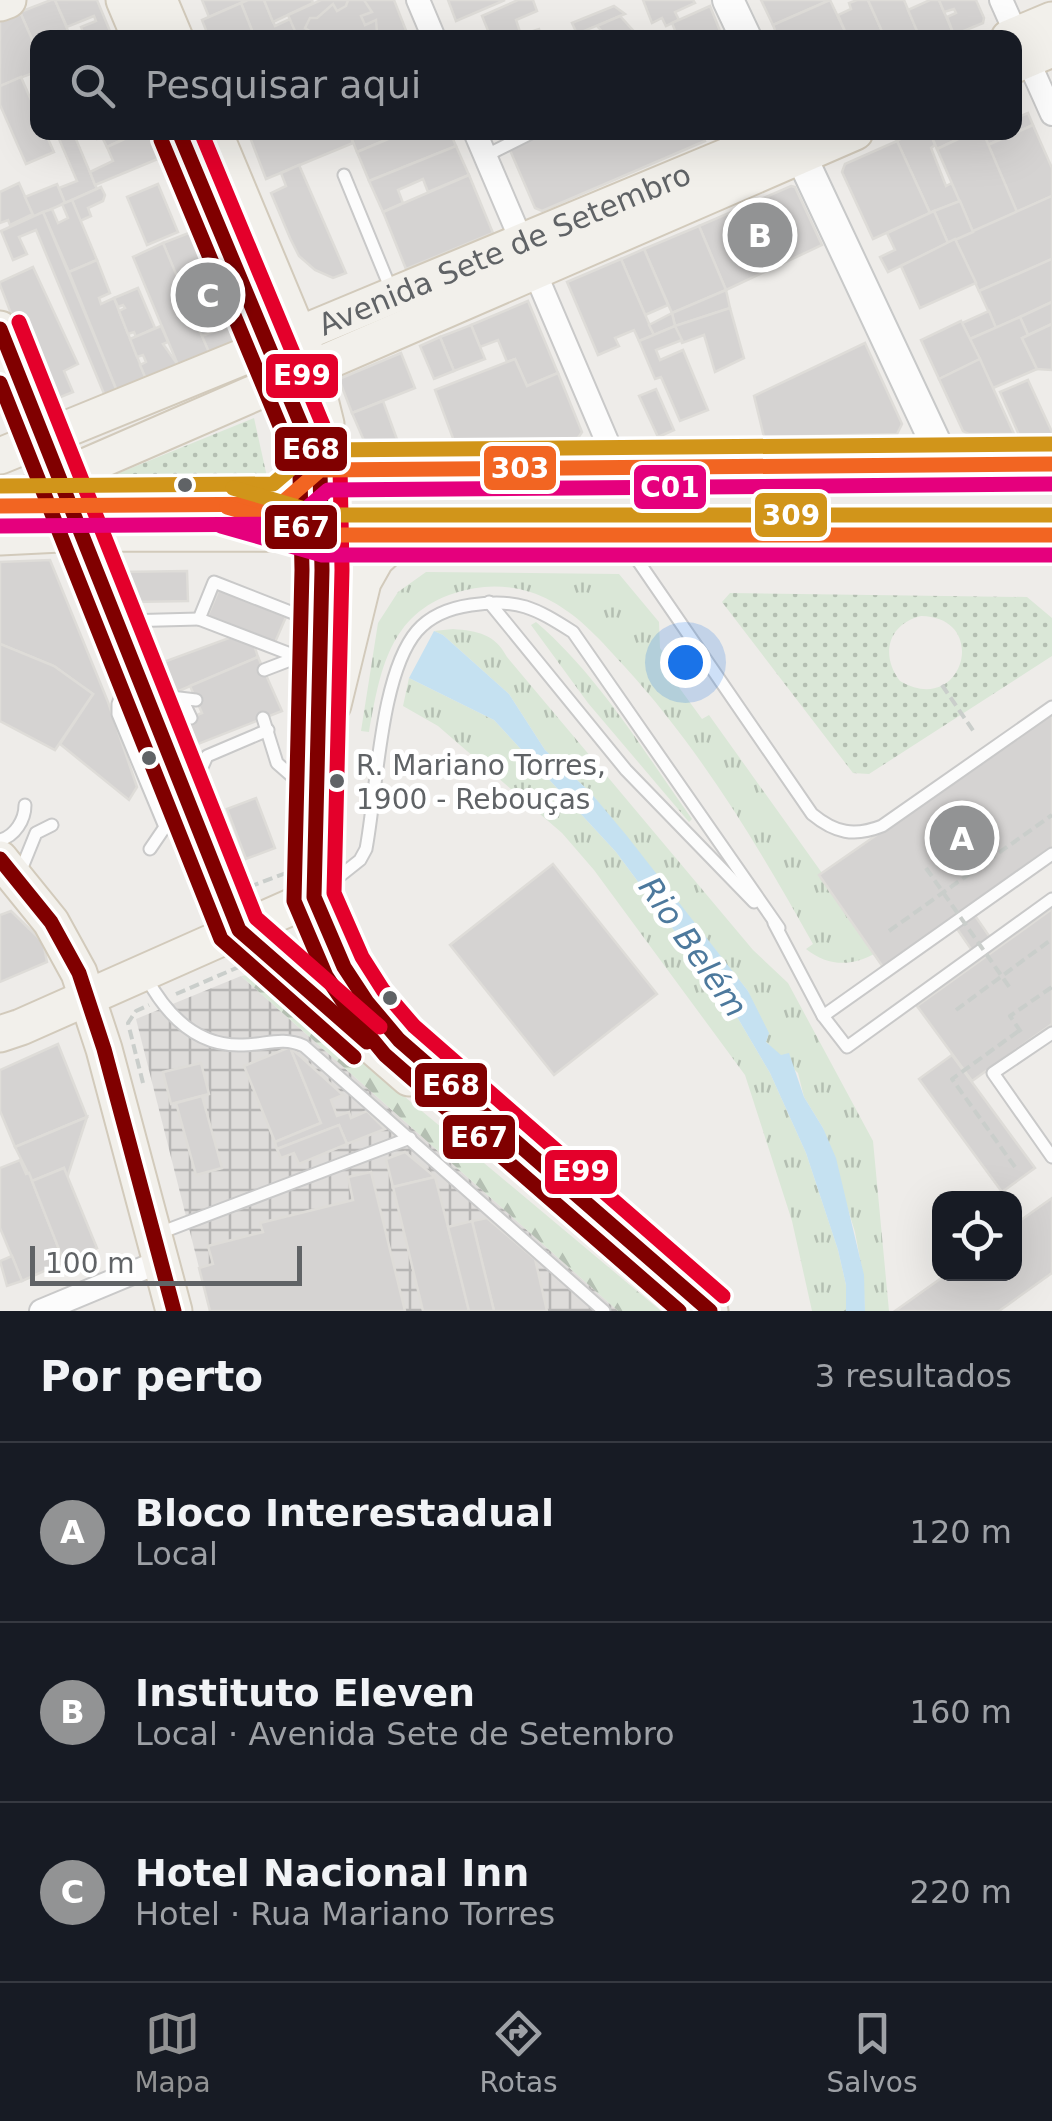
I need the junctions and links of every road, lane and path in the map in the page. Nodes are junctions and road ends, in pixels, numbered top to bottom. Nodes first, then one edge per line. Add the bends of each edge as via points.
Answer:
1 (8, 0) edge
2 (124, 0) edge
3 (159, 0) edge
4 (418, 0) edge
5 (728, 0) edge
6 (1001, 0) edge
7 (0, 3) edge
8 (1052, 20) edge
9 (137, 30) edge
10 (172, 30) edge
11 (431, 30) edge
12 (742, 30) edge
13 (1015, 30) edge
14 (1024, 49) edge
15 (1052, 114) edge
16 (183, 140) edge
17 (216, 140) edge
18 (478, 140) edge
19 (517, 140) edge
20 (793, 140) edge
21 (485, 156) junction
22 (344, 175) dead end
23 (528, 256) junction
24 (393, 296) junction
25 (0, 329) edge
26 (283, 356) junction
27 (43, 438) junction
28 (0, 456) edge
29 (1052, 464) edge
30 (946, 465) junction
31 (618, 467) junction
32 (320, 470) junction
33 (218, 504) junction
34 (70, 505) junction
35 (2, 515) edge
36 (322, 535) junction
37 (402, 535) junction
38 (619, 535) junction
39 (1052, 535) edge
40 (490, 602) junction
41 (199, 619) junction
42 (116, 621) junction
43 (312, 646) junction
44 (264, 670) dead end
45 (139, 678) junction
46 (942, 686) dead end
47 (182, 699) junction
48 (196, 700) dead end
49 (1052, 707) edge
50 (191, 718) dead end
51 (974, 732) dead end
52 (202, 742) dead end
53 (207, 756) junction
54 (316, 789) junction
55 (188, 801) junction
56 (25, 805) dead end
57 (1052, 815) edge
58 (52, 825) dead end
59 (0, 840) edge
60 (150, 849) dead end
61 (1052, 854) edge
62 (926, 868) dead end
63 (9, 869) edge
64 (314, 897) junction
65 (1052, 899) edge
66 (779, 928) junction
67 (889, 931) dead end
68 (1052, 940) edge
69 (245, 946) junction
70 (1052, 986) edge
71 (151, 987) junction
72 (1010, 988) dead end
73 (88, 998) junction
74 (956, 1010) dead end
75 (823, 1016) junction
76 (1020, 1030) junction
77 (1052, 1033) edge
78 (7, 1034) edge
79 (1032, 1046) junction
80 (146, 1096) dead end
81 (410, 1138) junction
82 (1052, 1157) edge
83 (1015, 1167) dead end
84 (585, 1217) junction
85 (157, 1248) junction
86 (41, 1311) edge
87 (174, 1311) edge
88 (604, 1311) edge
89 (678, 1311) edge
90 (710, 1311) edge

1 - 7 main road
2 - 9 main road
3 - 10 main road
4 - 11 street
5 - 12 street
6 - 13 street
8 - 14 main road
14 - 15 street
16 - 26 main road
17 - 26 main road
18 - 21 street
19 - 21 lane
20 - 23 main road, Avenida Sete de Setembro
20 - 30 street
21 - 23 street
22 - 24 lane
23 - 24 main road, Avenida Sete de Setembro
23 - 26 main road, Avenida Sete de Setembro
23 - 31 street
24 - 26 main road, Avenida Sete de Setembro
25 - 27 main road
26 - 27 main road, Avenida Sete de Setembro
26 - 32 main road
26 - 34 main road, Avenida Sete de Setembro
27 - 28 main road, Avenida Sete de Setembro
27 - 34 main road
29 - 30 main road
30 - 31 main road
31 - 32 main road
32 - 33 lane via 281,504
32 - 36 main road
33 - 34 lane
33 - 36 lane
34 - 35 main road, Avenida Sete de Setembro
34 - 35 main road
34 - 36 main road
34 - 42 main road
36 - 37 main road
36 - 43 main road
37 - 38 main road
37 - 54 main road via 363,582
38 - 39 main road
38 - 49 lane via 828,828 848,833 882,826
40 - 64 lane via 442,612 407,646 394,674 366,848
40 - 66 lane via 626,770
40 - 66 lane via 532,607 573,632
41 - 42 lane
41 - 43 lane
41 - 43 lane via 214,582
42 - 45 main road
43 - 44 lane
43 - 54 main road
45 - 47 lane
45 - 55 main road
45 - 60 lane via 118,704 118,714 165,826
46 - 51 path
47 - 48 lane
47 - 50 lane
52 - 53 lane
53 - 54 lane via 266,724 277,763
53 - 55 lane
54 - 64 main road
55 - 69 main road
56 - 59 lane via 10,838
57 - 67 path
58 - 63 lane via 36,834
61 - 75 lane
62 - 72 path, bridge
63 - 73 main road via 51,922
64 - 69 main road
64 - 84 main road via 344,967 399,1040
65 - 75 lane via 846,1047
66 - 75 lane
68 - 74 path
69 - 71 main road
69 - 71 path
69 - 84 main road
70 - 76 path via 1010,1016
71 - 73 main road
71 - 80 path via 128,1023
71 - 81 lane via 172,1017 201,1038 240,1046 280,1039 304,1046
73 - 78 main road
73 - 85 main road
76 - 79 path
76 - 83 path via 952,1079
77 - 79 lane
79 - 82 lane via 993,1073
81 - 85 lane
81 - 88 lane
84 - 89 main road
84 - 90 main road
85 - 86 street
85 - 87 main road

